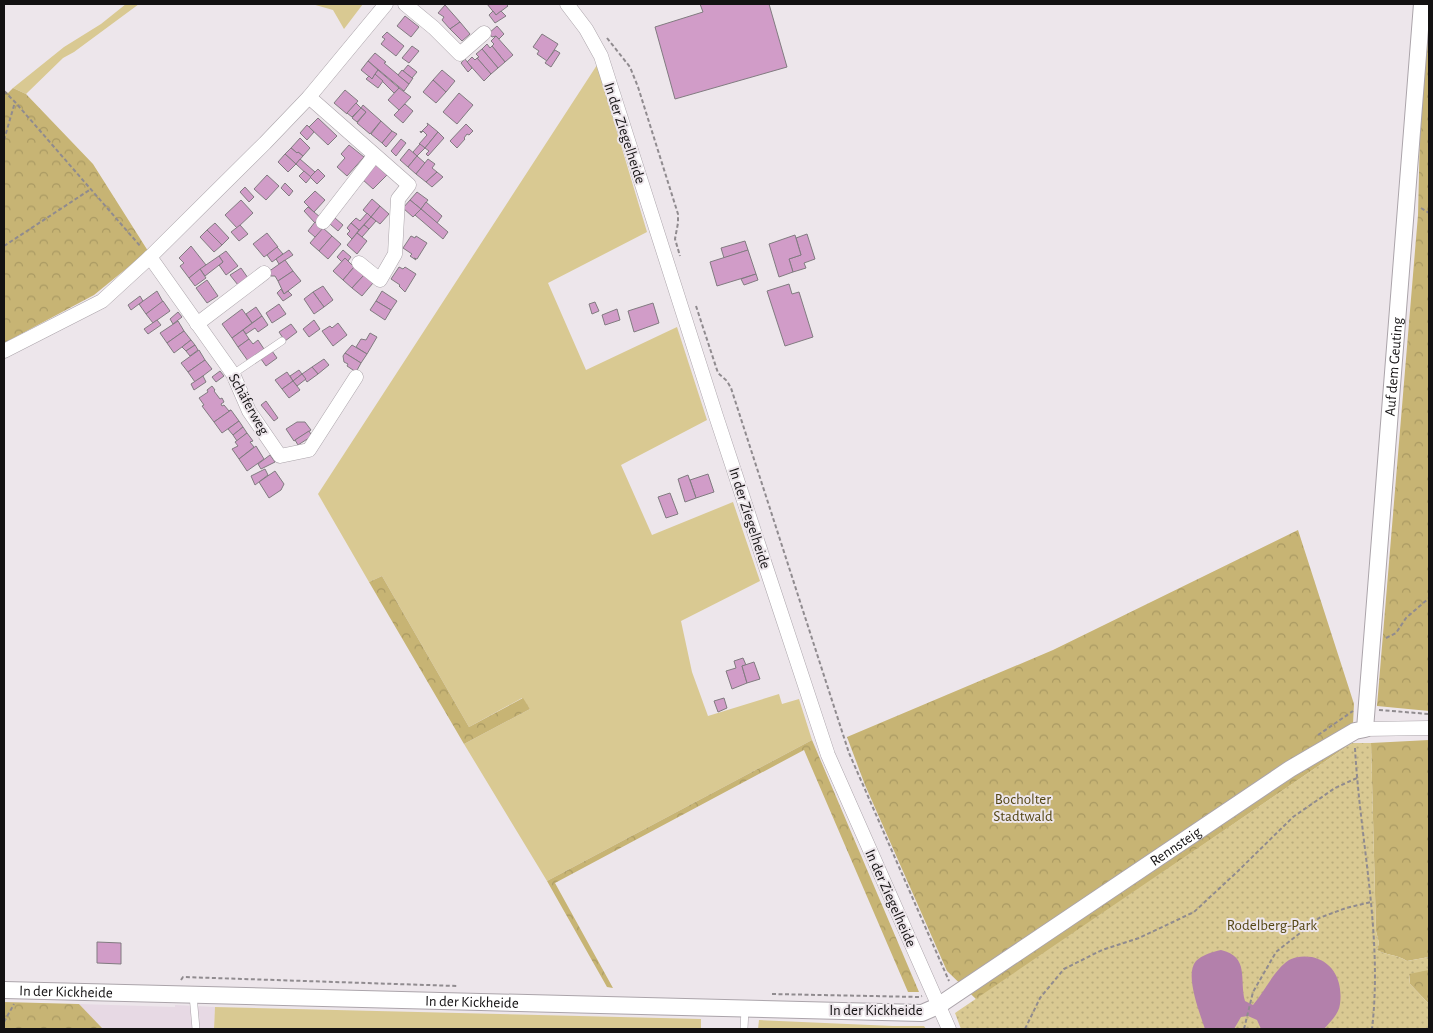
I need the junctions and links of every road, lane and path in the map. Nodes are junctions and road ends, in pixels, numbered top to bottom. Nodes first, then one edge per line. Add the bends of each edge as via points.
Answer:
1 (386, 4) edge
2 (405, 4) edge
3 (567, 4) edge
4 (1422, 4) edge
5 (484, 32) dead end
6 (604, 34) dead end
7 (4, 91) edge
8 (309, 97) junction
9 (16, 102) junction
10 (4, 140) edge
11 (374, 156) junction
12 (90, 189) junction
13 (323, 222) dead end
14 (4, 246) edge
15 (150, 258) junction
16 (681, 262) dead end
17 (359, 263) dead end
18 (264, 273) dead end
19 (696, 305) dead end
20 (197, 324) junction
21 (282, 341) dead end
22 (4, 351) edge
23 (233, 374) junction
24 (356, 378) dead end
25 (1429, 598) edge
26 (1371, 645) junction
27 (1366, 708) junction
28 (1429, 714) edge
29 (1429, 728) edge
30 (1365, 729) junction
31 (1316, 736) dead end
32 (1371, 902) junction
33 (4, 990) edge
34 (21, 991) junction
35 (193, 994) junction
36 (766, 994) dead end
37 (935, 999) junction
38 (745, 1008) junction
39 (4, 1022) edge
40 (196, 1029) edge
41 (744, 1029) edge
42 (949, 1029) edge
43 (1026, 1029) edge
44 (1244, 1029) edge
45 (1372, 1029) edge

1 - 8 street
2 - 5 street via 460,54
3 - 37 street, In der Ziegelheide via 601,56 828,755
4 - 26 street, Auf dem Geuting
6 - 16 path via 630,67 638,87 678,214 675,239
7 - 9 path
8 - 11 street
8 - 15 street
9 - 10 path
9 - 12 path
11 - 13 street
11 - 17 street via 409,185 398,199 392,262 380,280
12 - 14 path
12 - 15 path
15 - 20 street, Schäferweg
15 - 22 street via 102,301
18 - 20 street
19 - 37 path via 718,373 731,388 849,753 950,984
20 - 23 street, Schäferweg
21 - 23 lane
23 - 24 street, Schäferweg via 249,411 280,456 309,450
25 - 26 path via 1406,618 1396,633
26 - 27 street, Auf dem Geuting
27 - 28 path
27 - 30 street, Auf dem Geuting
27 - 31 path via 1356,709
29 - 30 street, Rennsteig
30 - 37 street, Rennsteig via 1355,730 1290,769
32 - 43 path via 1357,778 1335,788 1293,817 1194,912 1064,969 1040,998
32 - 44 path via 1320,918 1276,952 1253,992
32 - 45 path via 1375,984
33 - 34 street, In der Kickheide
34 - 35 street, In der Kickheide
34 - 39 path
35 - 38 street, In der Kickheide
35 - 40 lane
36 - 37 path
37 - 38 street, In der Kickheide via 922,1013
37 - 42 street, In der Ziegelheide
38 - 41 lane

